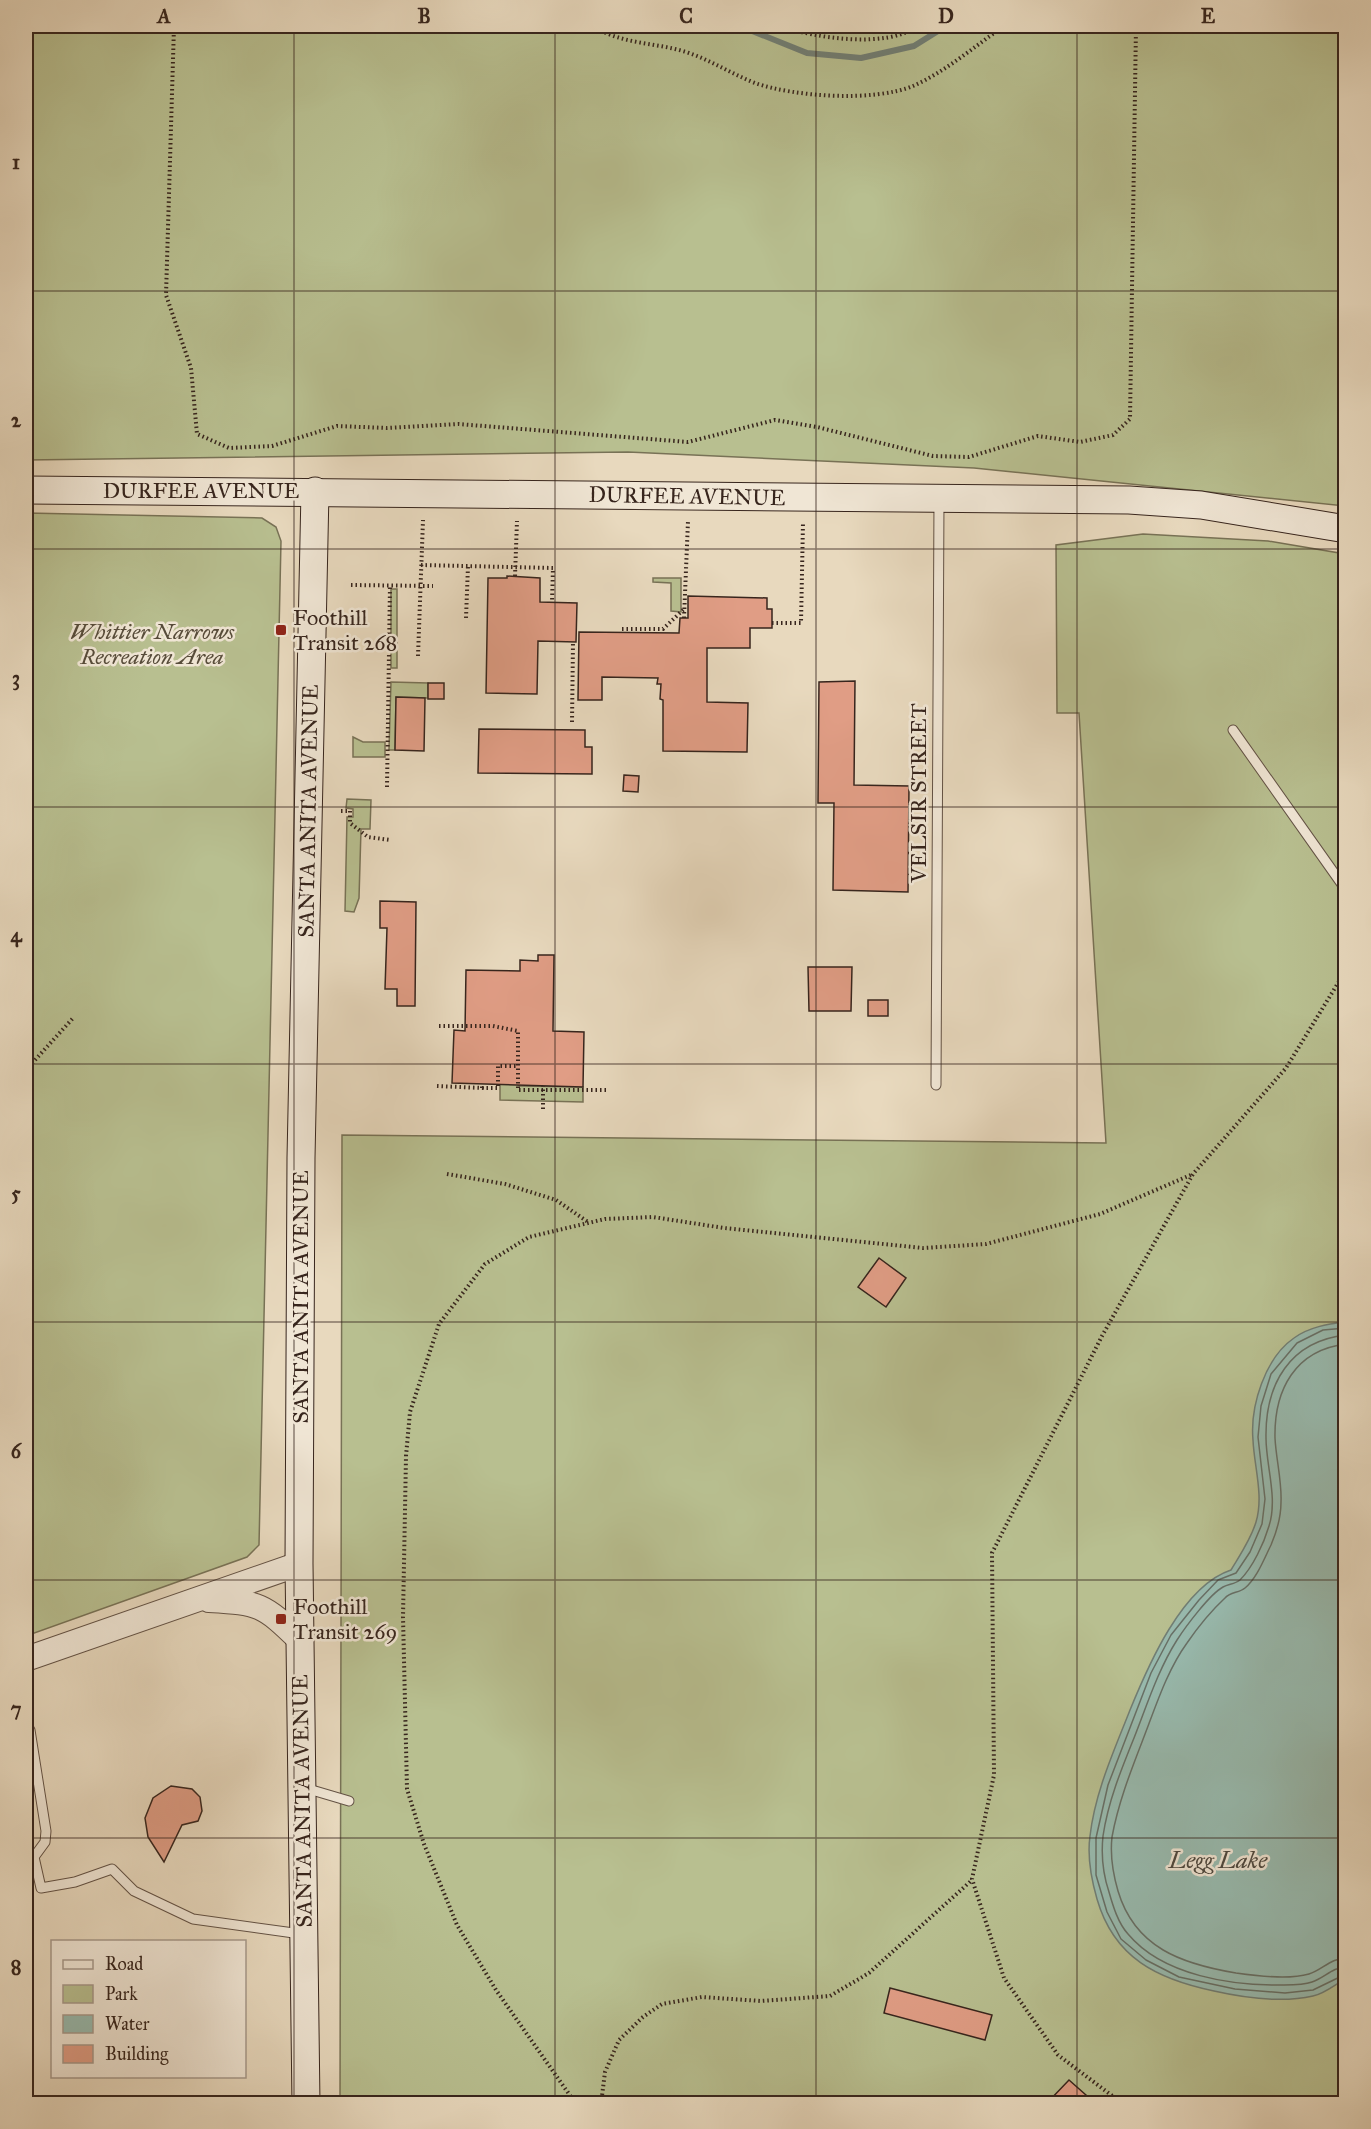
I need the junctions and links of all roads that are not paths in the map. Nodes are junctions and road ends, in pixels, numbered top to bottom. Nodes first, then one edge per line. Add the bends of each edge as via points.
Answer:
1 (26, 490) edge
2 (315, 491) junction
3 (939, 500) junction
4 (1346, 529) edge
5 (1233, 730) dead end
6 (1346, 890) edge
7 (936, 1085) dead end
8 (299, 1564) junction
9 (197, 1599) junction
10 (300, 1640) junction
11 (26, 1659) edge
12 (26, 1731) edge
13 (302, 1788) junction
14 (349, 1801) dead end
15 (30, 1855) edge
16 (303, 1935) junction
17 (306, 2103) edge

1 - 2 main road, DURFEE AVENUE
2 - 3 main road, DURFEE AVENUE
2 - 8 main road, SANTA ANITA AVENUE via 301,1158
3 - 4 main road, DURFEE AVENUE via 1078,499 1201,505
3 - 7 lane, VELSIR STREET
5 - 6 lane
8 - 9 street
8 - 10 main road, SANTA ANITA AVENUE
9 - 10 street via 249,1602 272,1613
9 - 11 street
10 - 13 main road, SANTA ANITA AVENUE
12 - 15 lane via 30,1730 46,1832 45,1842
13 - 14 lane
13 - 16 main road, SANTA ANITA AVENUE
15 - 16 lane via 41,1888 112,1869 134,1891 193,1919
16 - 17 main road, SANTA ANITA AVENUE

